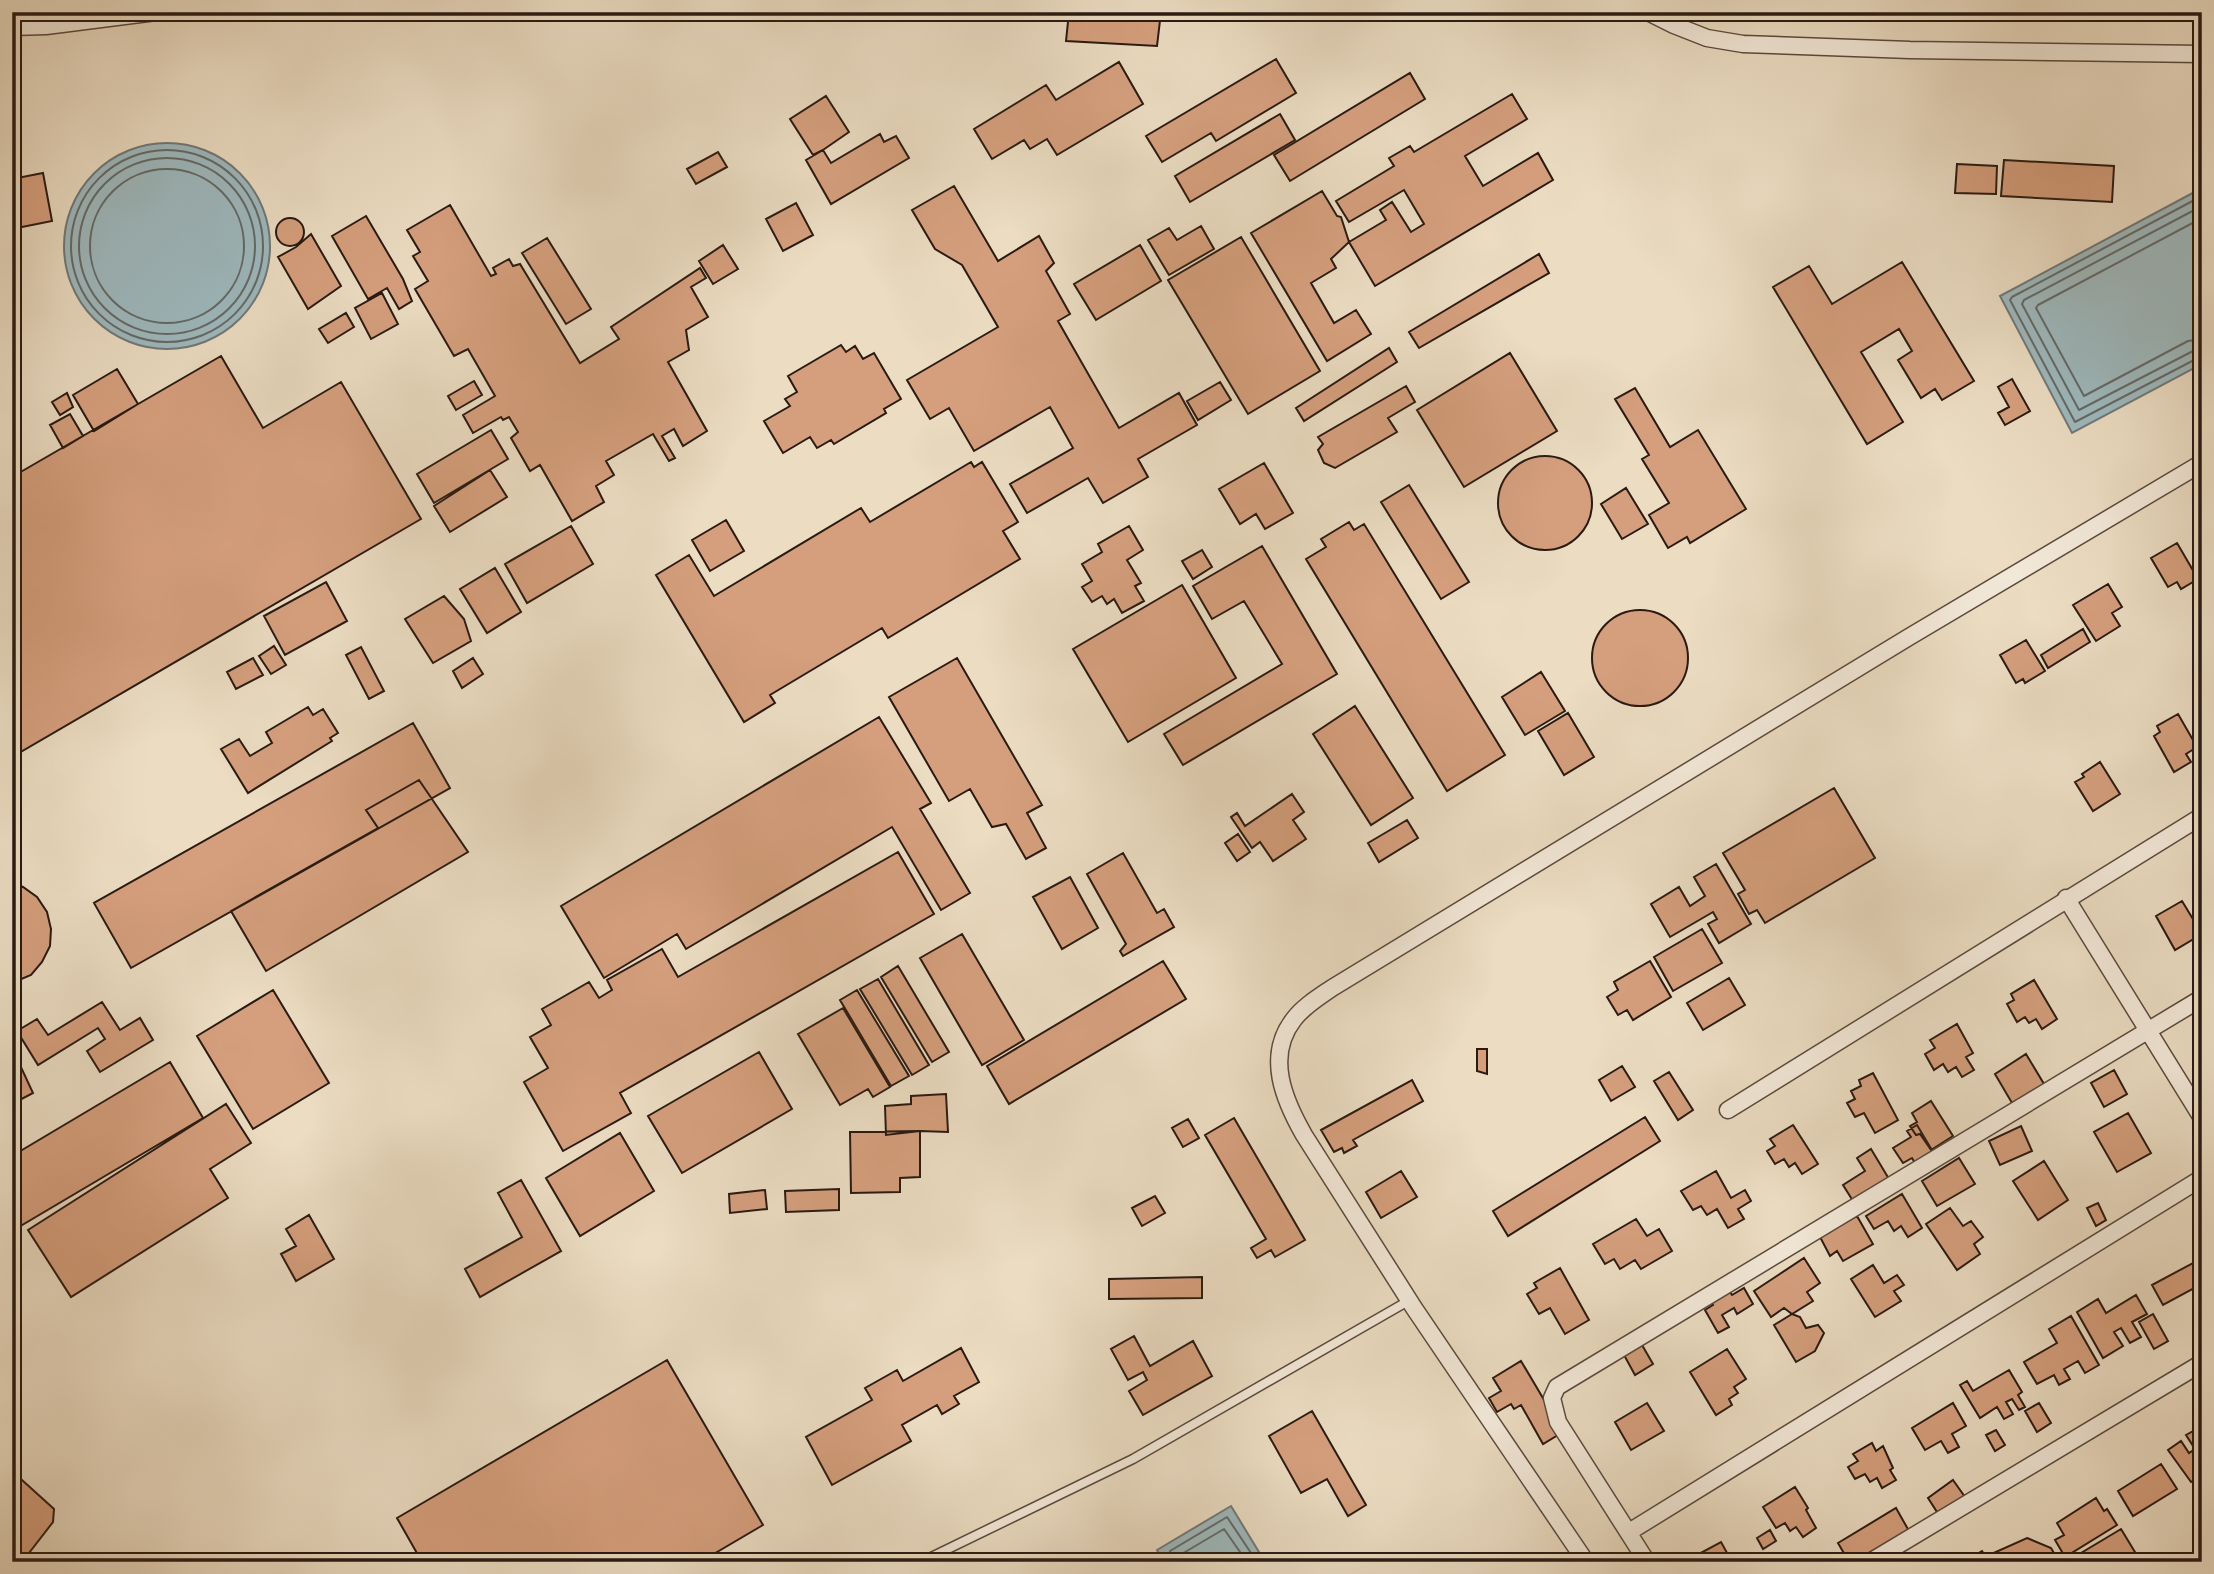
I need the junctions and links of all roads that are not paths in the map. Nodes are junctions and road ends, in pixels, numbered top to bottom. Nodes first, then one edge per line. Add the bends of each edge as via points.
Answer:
1 (156, 12) edge
2 (1648, 12) edge
3 (12, 27) edge
4 (2202, 54) edge
5 (2202, 463) edge
6 (2202, 816) edge
7 (2066, 898) junction
8 (2202, 998) edge
9 (2148, 1030) junction
10 (1728, 1110) dead end
11 (2202, 1118) edge
12 (2202, 1178) edge
13 (1410, 1300) junction
14 (2202, 1363) edge
15 (1629, 1532) junction
16 (2202, 1557) edge
17 (921, 1562) edge
18 (1586, 1562) edge
19 (1647, 1562) edge
20 (1870, 1562) edge
21 (2194, 1562) edge

1 - 3 street
2 - 4 street via 1707,38 1743,44
5 - 13 street via 1344,981 1294,1019 1279,1056 1288,1106
6 - 7 street
7 - 9 street
7 - 10 street
8 - 9 street
9 - 11 street
9 - 15 street via 1557,1387 1552,1398 1558,1422
12 - 15 street
13 - 17 lane via 1133,1459
13 - 18 street
14 - 20 street
15 - 19 street
16 - 21 street

